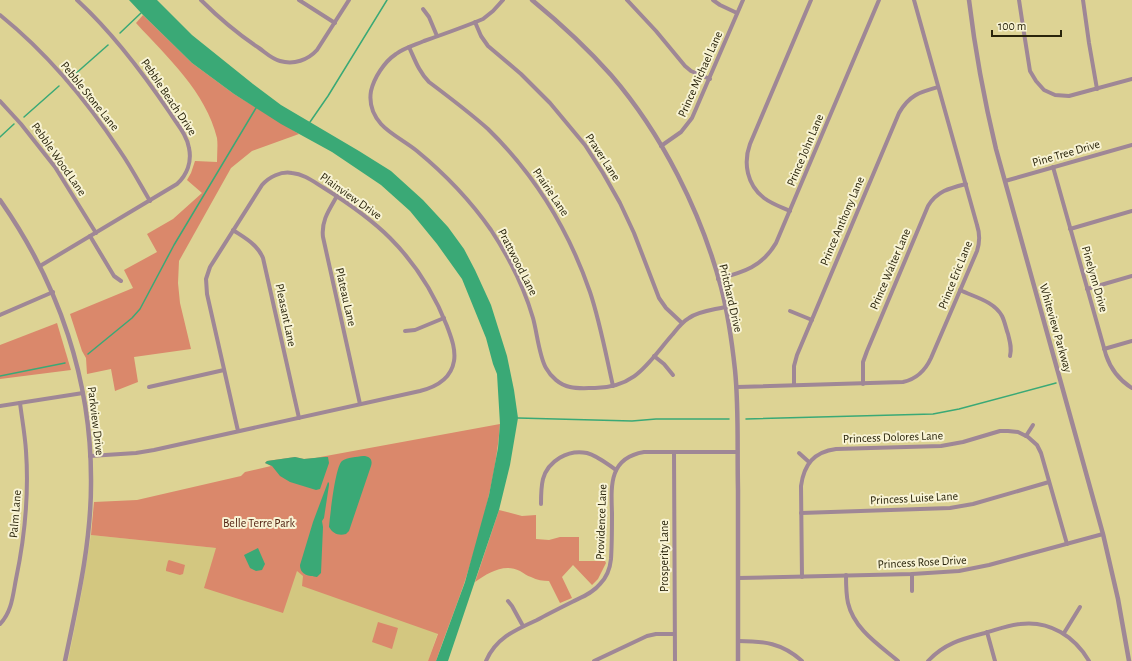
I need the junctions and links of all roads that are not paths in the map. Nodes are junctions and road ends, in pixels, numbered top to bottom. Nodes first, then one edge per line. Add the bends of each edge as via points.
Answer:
1 (77, 0) edge
2 (201, 0) edge
3 (299, 0) edge
4 (349, 0) edge
5 (503, 0) edge
6 (532, 0) edge
7 (628, 0) edge
8 (713, 0) edge
9 (743, 0) edge
10 (811, 0) edge
11 (879, 0) edge
12 (914, 0) edge
13 (969, 0) edge
14 (1019, 0) edge
15 (1082, 0) edge
16 (423, 9) dead end
17 (737, 13) junction
18 (0, 15) edge
19 (475, 22) junction
20 (335, 23) junction
21 (437, 36) junction
22 (409, 47) junction
23 (710, 79) junction
24 (1132, 79) edge
25 (938, 87) junction
26 (1097, 89) junction
27 (0, 101) edge
28 (1132, 145) edge
29 (661, 146) junction
30 (1053, 167) junction
31 (1005, 181) junction
32 (966, 184) junction
33 (337, 196) junction
34 (0, 200) edge
35 (150, 201) junction
36 (790, 211) junction
37 (1132, 211) edge
38 (1070, 228) junction
39 (233, 230) junction
40 (96, 233) junction
41 (90, 236) junction
42 (40, 266) junction
43 (1132, 276) edge
44 (718, 279) junction
45 (121, 281) dead end
46 (1087, 289) junction
47 (960, 290) junction
48 (53, 292) junction
49 (725, 307) junction
50 (790, 311) dead end
51 (0, 315) edge
52 (444, 318) junction
53 (812, 320) junction
54 (682, 323) junction
55 (405, 331) dead end
56 (1132, 341) edge
57 (1104, 349) junction
58 (654, 356) junction
59 (1010, 356) dead end
60 (224, 370) junction
61 (673, 375) dead end
62 (863, 384) junction
63 (794, 385) junction
64 (613, 386) junction
65 (148, 387) dead end
66 (737, 387) junction
67 (1132, 388) edge
68 (83, 393) junction
69 (20, 403) junction
70 (360, 404) junction
71 (0, 406) edge
72 (299, 418) junction
73 (1033, 425) dead end
74 (238, 431) junction
75 (1026, 436) junction
76 (674, 452) junction
77 (737, 452) junction
78 (799, 453) dead end
79 (90, 456) junction
80 (809, 462) junction
81 (616, 470) junction
82 (1049, 482) junction
83 (542, 504) dead end
84 (801, 513) junction
85 (1103, 534) junction
86 (1067, 544) junction
87 (912, 574) junction
88 (846, 575) junction
89 (802, 577) junction
90 (738, 578) junction
91 (912, 592) dead end
92 (508, 601) dead end
93 (1080, 607) dead end
94 (0, 624) edge
95 (523, 626) junction
96 (987, 632) junction
97 (1064, 633) junction
98 (674, 634) junction
99 (738, 641) junction
100 (65, 661) edge
101 (486, 661) edge
102 (594, 661) edge
103 (675, 661) edge
104 (738, 661) edge
105 (802, 661) edge
106 (898, 661) edge
107 (928, 661) edge
108 (995, 661) edge
109 (1089, 661) edge
110 (1129, 661) edge

1 - 35 street, Pebble Beach Drive via 131,59 187,141 190,157 185,176
2 - 20 street via 249,42 284,62 298,61 310,56
3 - 20 street
4 - 20 street
5 - 19 street, Prattwood Lane via 490,14
6 - 29 street, Pritchard Drive via 569,32 610,74
7 - 23 street via 685,66
8 - 17 street
9 - 17 street, Prince Michael Lane
10 - 36 street via 756,129 747,157 749,177 757,191 768,201
11 - 36 street, Prince John Lane
12 - 25 street, Prince Eric Lane
13 - 31 street, Whiteview Parkway via 984,99
14 - 26 street via 1030,68 1038,84 1046,91 1061,96
15 - 26 street
16 - 21 street
17 - 23 street, Prince Michael Lane
18 - 35 street, Pebble Stone Lane via 46,57 84,102 121,152
19 - 21 street, Prattwood Lane
19 - 54 street, Praver Lane via 488,46 550,102 585,145 620,203 637,239 659,298
21 - 22 street, Prattwood Lane
22 - 64 street, Prairie Lane via 417,66 429,82 471,114 496,138 524,169 551,208 569,241 589,288
22 - 64 street, Prattwood Lane via 393,56 375,79 370,97 376,117 381,124 446,176 491,230 508,258 526,300 545,367 551,375 571,387
23 - 29 street, Prince Michael Lane via 688,125
24 - 26 street
25 - 32 street, Prince Eric Lane
25 - 53 street, Prince Anthony Lane via 914,95 899,113
27 - 40 street, Pebble Wood Lane via 55,167
28 - 30 street, Pine Tree Drive
29 - 44 street, Pritchard Drive via 687,195
30 - 31 street, Pine Tree Drive
30 - 38 street, Pinelynn Drive
31 - 85 street, Whiteview Parkway
32 - 47 street, Prince Eric Lane via 980,239
32 - 62 street, Prince Walter Lane via 940,192 928,206 866,351
33 - 39 street, Plainview Drive via 299,174 280,174 260,187
33 - 52 street, Plainview Drive via 369,218 398,246 425,282
33 - 70 street, Plateau Lane via 322,229
34 - 42 street, Parkview Drive via 27,240
35 - 40 street, Pebble Beach Drive
36 - 44 street, Prince John Lane via 776,243 763,259 746,270
37 - 38 street
38 - 46 street, Pinelynn Drive
39 - 60 street, Plainview Drive via 210,267 206,282
39 - 72 street, Pleasant Lane via 252,243 263,258
40 - 41 street, Pebble Beach Drive
41 - 42 street, Pebble Beach Drive
41 - 45 street via 114,276
42 - 48 street, Parkview Drive
43 - 46 street
44 - 49 street, Pritchard Drive
46 - 57 street, Pinelynn Drive
47 - 59 street via 986,302 999,312 1010,344
47 - 62 street, Prince Eric Lane via 927,367 922,373 903,382
48 - 51 street
48 - 68 street, Parkview Drive via 65,325
49 - 54 street, Prattwood Lane via 694,315
49 - 66 street, Pritchard Drive
50 - 53 street
52 - 55 street via 415,330
52 - 70 street, Plainview Drive via 452,341 454,358 450,372 443,380 427,390
53 - 63 street, Prince Anthony Lane via 795,359
54 - 58 street, Prattwood Lane
56 - 57 street
57 - 67 street, Pinelynn Drive via 1113,372
58 - 61 street
58 - 64 street, Prattwood Lane via 638,374
60 - 65 street
60 - 74 street, Plainview Drive
62 - 63 street, Prince Eric Lane
63 - 66 street, Prince Eric Lane
66 - 77 street, Pritchard Drive
68 - 69 street
68 - 79 street, Parkview Drive
69 - 71 street
69 - 94 street, Palm Lane via 27,457 26,516 11,603 7,615
70 - 72 street, Plainview Drive
72 - 74 street, Plainview Drive
73 - 75 street
74 - 79 street, Plainview Drive via 154,450
75 - 80 street, Princess Dolores Lane via 1006,430 941,446 836,449 820,454
75 - 82 street, Princess Dolores Lane via 1040,450
76 - 77 street, Providence Lane
76 - 81 street, Providence Lane via 635,454
76 - 98 street, Prosperity Lane
77 - 90 street, Pritchard Drive
78 - 80 street
79 - 100 street, Parkview Drive via 88,538
80 - 84 street via 802,481
81 - 83 street via 585,453 563,456 553,462 544,476
81 - 95 street, Providence Lane via 611,487 611,560 604,580 585,596
82 - 84 street, Princess Luise Lane via 950,508
82 - 86 street, Princess Dolores Lane
84 - 89 street
85 - 86 street, Princess Rose Drive
85 - 110 street, Whiteview Parkway
86 - 87 street, Princess Rose Drive via 974,569
87 - 88 street, Princess Rose Drive
87 - 91 street
88 - 89 street, Princess Rose Drive
88 - 106 street via 847,600 854,618 864,632
89 - 90 street, Princess Rose Drive
90 - 99 street, Pritchard Drive
92 - 95 street
93 - 97 street
95 - 101 street, Providence Lane via 500,640
96 - 97 street via 1027,623
96 - 107 street via 950,644
96 - 108 street
97 - 109 street via 1077,644
98 - 102 street via 647,636
98 - 103 street, Prosperity Lane
99 - 104 street, Pritchard Drive
99 - 105 street via 776,645

